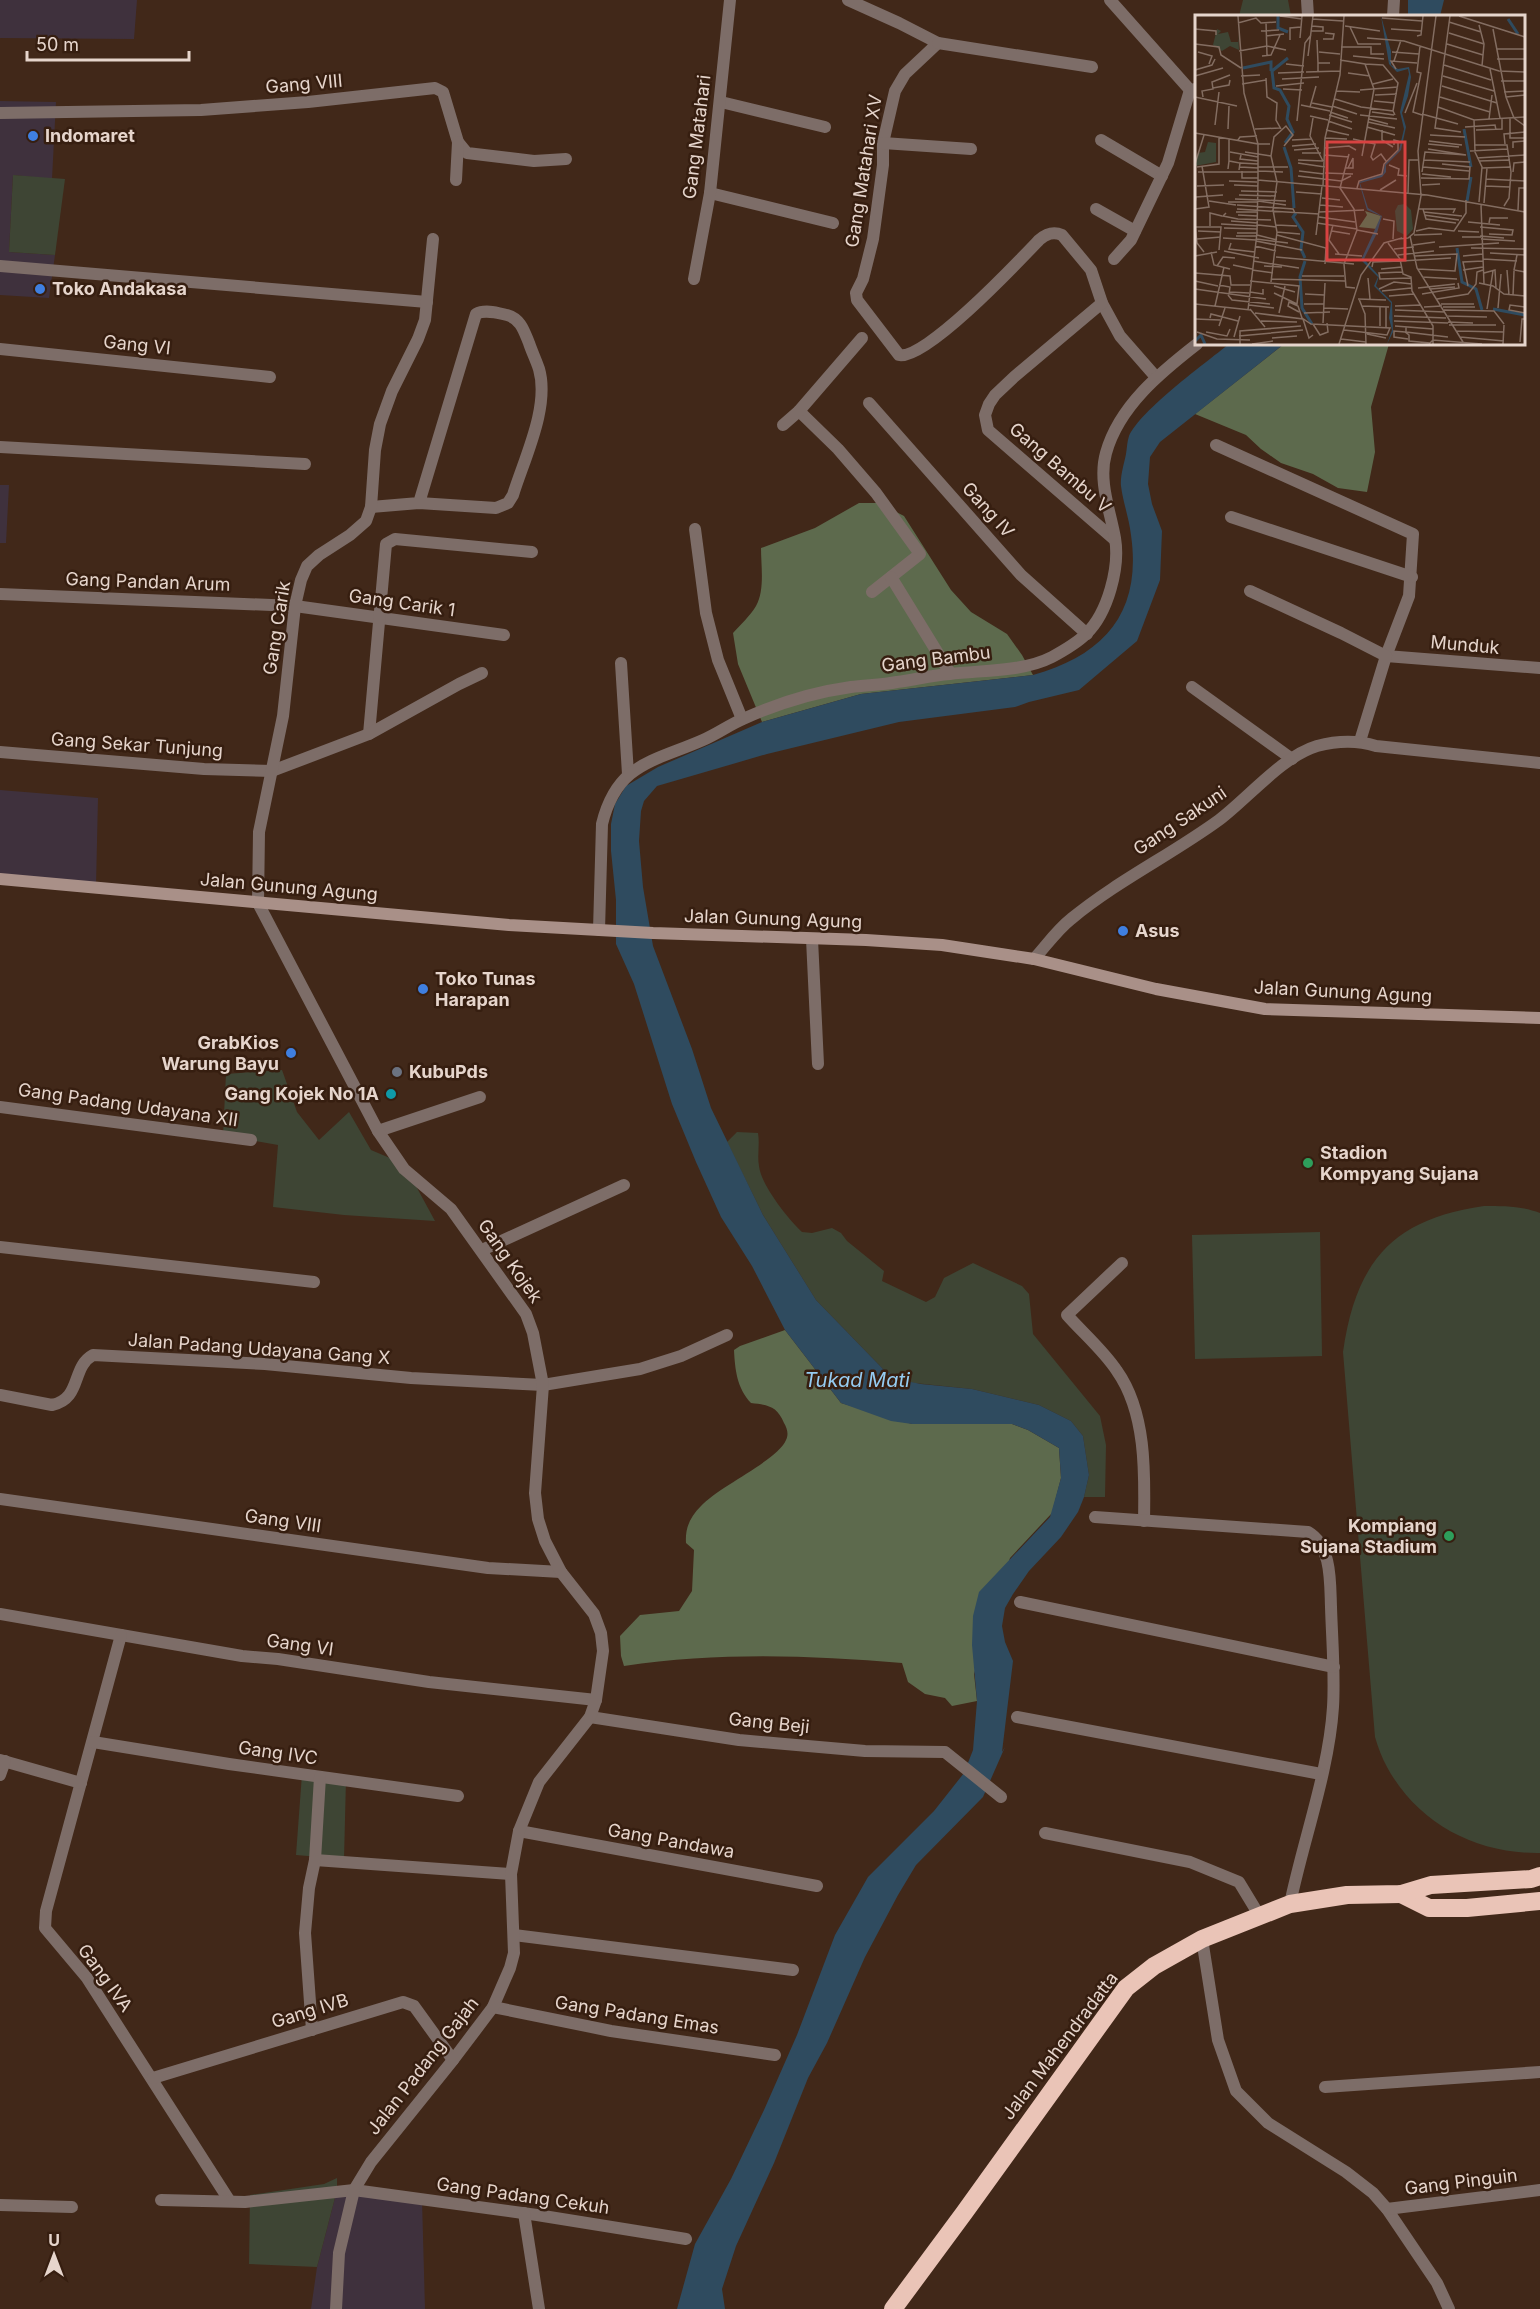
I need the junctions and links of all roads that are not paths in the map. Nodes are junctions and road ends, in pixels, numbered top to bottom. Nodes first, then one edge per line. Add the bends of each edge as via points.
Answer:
1 (730, 0) edge
2 (848, 0) edge
3 (1110, 0) edge
4 (1394, 0) edge
5 (1393, 15) edge
6 (938, 43) junction
7 (1092, 67) dead end
8 (1193, 89) edge
9 (721, 102) junction
10 (0, 113) edge
11 (825, 127) dead end
12 (1101, 140) dead end
13 (458, 142) junction
14 (883, 144) junction
15 (971, 149) dead end
16 (566, 159) dead end
17 (1161, 176) junction
18 (456, 180) dead end
19 (710, 193) junction
20 (1096, 208) dead end
21 (833, 223) dead end
22 (1135, 231) junction
23 (433, 239) dead end
24 (1114, 259) dead end
25 (0, 266) edge
26 (694, 279) dead end
27 (427, 302) junction
28 (1102, 303) junction
29 (862, 338) dead end
30 (1196, 345) edge
31 (0, 349) edge
32 (270, 376) dead end
33 (1155, 376) junction
34 (869, 403) dead end
35 (799, 411) junction
36 (783, 425) dead end
37 (1216, 445) dead end
38 (0, 447) edge
39 (305, 464) dead end
40 (419, 503) junction
41 (371, 507) junction
42 (1231, 517) dead end
43 (694, 529) dead end
44 (1115, 540) junction
45 (532, 552) dead end
46 (891, 577) junction
47 (1412, 577) junction
48 (1250, 591) dead end
49 (872, 592) dead end
50 (0, 594) edge
51 (295, 606) junction
52 (380, 618) junction
53 (1087, 634) junction
54 (504, 635) dead end
55 (1386, 656) junction
56 (621, 663) dead end
57 (1540, 668) edge
58 (482, 674) dead end
59 (950, 674) junction
60 (1192, 687) dead end
61 (742, 719) junction
62 (369, 734) junction
63 (1360, 741) junction
64 (0, 752) edge
65 (1292, 759) junction
66 (1540, 763) edge
67 (272, 771) junction
68 (628, 774) junction
69 (0, 879) edge
70 (258, 903) junction
71 (601, 930) junction
72 (812, 939) junction
73 (1034, 959) junction
74 (1540, 1018) edge
75 (818, 1065) dead end
76 (480, 1097) dead end
77 (0, 1107) edge
78 (378, 1131) junction
79 (251, 1140) dead end
80 (624, 1185) dead end
81 (0, 1247) edge
82 (482, 1250) junction
83 (1122, 1263) dead end
84 (314, 1282) dead end
85 (727, 1335) dead end
86 (543, 1385) junction
87 (0, 1395) edge
88 (0, 1499) edge
89 (1095, 1517) dead end
90 (1144, 1521) junction
91 (561, 1572) junction
92 (1020, 1602) dead end
93 (0, 1614) edge
94 (121, 1635) junction
95 (1334, 1667) junction
96 (596, 1700) junction
97 (590, 1717) junction
98 (1017, 1717) dead end
99 (93, 1742) junction
100 (3, 1760) edge
101 (1321, 1774) junction
102 (0, 1775) edge
103 (320, 1777) junction
104 (81, 1783) junction
105 (458, 1796) dead end
106 (1001, 1797) dead end
107 (519, 1831) junction
108 (1045, 1833) dead end
109 (315, 1860) junction
110 (511, 1874) junction
111 (1540, 1876) edge
112 (817, 1886) dead end
113 (1401, 1894) junction
114 (1540, 1901) edge
115 (1290, 1904) junction
116 (1259, 1915) junction
117 (514, 1935) junction
118 (1202, 1939) junction
119 (793, 1970) dead end
120 (493, 2007) junction
121 (312, 2030) junction
122 (775, 2055) dead end
123 (453, 2060) junction
124 (1540, 2072) edge
125 (153, 2078) junction
126 (1325, 2087) dead end
127 (354, 2190) junction
128 (1540, 2190) edge
129 (161, 2200) dead end
130 (229, 2200) junction
131 (0, 2205) edge
132 (72, 2207) dead end
133 (1387, 2209) junction
134 (524, 2213) junction
135 (686, 2239) dead end
136 (336, 2309) edge
137 (539, 2309) edge
138 (892, 2309) edge
139 (1449, 2309) edge

1 - 9 street, Gang Matahari
2 - 6 street
3 - 8 street
4 - 5 street
6 - 7 street
6 - 14 street, Gang Matahari XV via 898,83
8 - 17 street
9 - 11 street
9 - 19 street, Gang Matahari
10 - 13 street, Gang VIII via 201,110 435,88 443,92
12 - 17 street
13 - 16 street via 467,153 534,161
13 - 18 street, Gang VIII
14 - 15 street
14 - 28 street, Gang Matahari XV via 873,239 856,293 857,300 899,355 908,355 942,332 983,299 1039,240 1051,233 1062,235 1091,270
17 - 22 street
19 - 21 street
19 - 26 street, Gang Matahari
20 - 22 street
22 - 24 street
23 - 27 street
25 - 27 street
27 - 41 street via 418,339 380,424
28 - 33 street via 1120,336
28 - 44 street, Gang Bambu V via 995,395 985,420 988,430
29 - 35 street
30 - 33 street, Gang Bambu
31 - 32 street, Gang VI
33 - 44 street, Gang Bambu via 1113,433 1106,454 1104,483
34 - 53 street, Gang IV via 1021,574
35 - 36 street
35 - 46 street via 876,493 920,555
37 - 47 street via 1413,534
38 - 39 street
40 - 40 street via 474,319 479,312 515,318 540,371 541,398 513,495 501,507 487,509
40 - 41 street
41 - 51 street, Gang Carik via 359,527 307,566
42 - 47 street
43 - 61 street via 706,613 718,660
44 - 53 street, Gang Bambu via 1111,592
45 - 52 street via 390,541 386,544
46 - 49 street
46 - 59 street
47 - 55 street via 1409,596
48 - 55 street
50 - 51 street, Gang Pandan Arum
51 - 52 street, Gang Carik 1
51 - 67 street, Gang Carik via 283,716
52 - 54 street, Gang Carik 1
52 - 62 street
53 - 59 street, Gang Bambu via 1050,658 989,672
55 - 57 street, Munduk
55 - 63 street
56 - 68 street
58 - 62 street
59 - 61 street, Gang Bambu via 850,687
60 - 65 street
61 - 68 street, Gang Bambu
62 - 67 street
63 - 65 street, Gang Sakuni via 1317,746
63 - 66 street, Gang Sakuni via 1376,746
64 - 67 street, Gang Sekar Tunjung
65 - 73 street, Gang Sakuni via 1220,819 1069,920
67 - 70 street, Gang Carik via 259,832
68 - 71 street, Gang Bambu via 606,808 602,824
69 - 70 main road, Jalan Gunung Agung
70 - 71 main road, Jalan Gunung Agung
70 - 78 street, Gang Kojek
71 - 72 main road, Jalan Gunung Agung
72 - 73 main road, Jalan Gunung Agung via 930,944
72 - 75 street
73 - 74 main road, Jalan Gunung Agung via 1156,989 1265,1009
76 - 78 street
77 - 79 street, Gang Padang Udayana XII
78 - 82 street, Gang Kojek via 404,1169 451,1209
80 - 82 street
81 - 84 street
82 - 86 street, Gang Kojek via 526,1314
83 - 90 street via 1067,1315 1117,1371 1133,1402 1142,1463
85 - 86 street via 640,1369
86 - 87 street, Jalan Padang Udayana Gang X via 93,1355 82,1363 75,1386 60,1403 52,1405
86 - 91 street, Gang Kojek via 535,1493 538,1519
88 - 91 street, Gang VIII via 488,1568
89 - 90 street
90 - 95 street via 1301,1531 1314,1536 1323,1548 1329,1576
91 - 96 street, Gang Kojek via 594,1614 601,1633 603,1651
92 - 95 street
93 - 94 street, Gang VI
94 - 96 street, Gang VI via 429,1682
94 - 99 street, Gang IVA
95 - 101 street via 1333,1708
96 - 97 street, Gang Kojek
97 - 106 street, Gang Beji via 739,1740 865,1751 945,1752
97 - 107 street, Jalan Padang Gajah via 540,1782
98 - 101 street
99 - 103 street, Gang IVC
99 - 104 street, Gang IVA
100 - 102 street
100 - 104 street
101 - 115 street
103 - 105 street, Gang IVC
103 - 109 street
104 - 125 street, Gang IVA via 46,1911 45,1928 87,1978
107 - 110 street, Jalan Padang Gajah
107 - 112 street, Gang Pandawa
108 - 116 street via 1190,1862 1239,1882
109 - 110 street
109 - 121 street via 305,1933
110 - 117 street, Jalan Padang Gajah
111 - 113 highway, Jalan Mahendradatta via 1431,1885
113 - 114 highway, Jalan Mahendradatta via 1429,1908
113 - 115 highway, Jalan Mahendradatta via 1347,1895
115 - 116 highway, Jalan Mahendradatta
116 - 118 highway, Jalan Mahendradatta
117 - 119 street
117 - 120 street, Jalan Padang Gajah via 510,1968
118 - 133 street via 1218,2040 1236,2091 1268,2123 1360,2181
118 - 138 highway, Jalan Mahendradatta via 1154,1966 1126,1988
120 - 122 street, Gang Padang Emas via 611,2031
120 - 123 street, Jalan Padang Gajah
121 - 123 street, Gang IVB via 397,2003 409,2003
121 - 125 street, Gang IVB
123 - 127 street, Jalan Padang Gajah via 370,2162
124 - 126 street
125 - 130 street, Gang IVA
127 - 130 street via 245,2202
127 - 134 street, Gang Padang Cekuh
127 - 136 street, Jalan Padang Gajah via 339,2253
128 - 133 street, Gang Pinguin
129 - 130 street
131 - 132 street
133 - 139 street via 1437,2283
134 - 135 street, Gang Padang Cekuh
134 - 137 street

